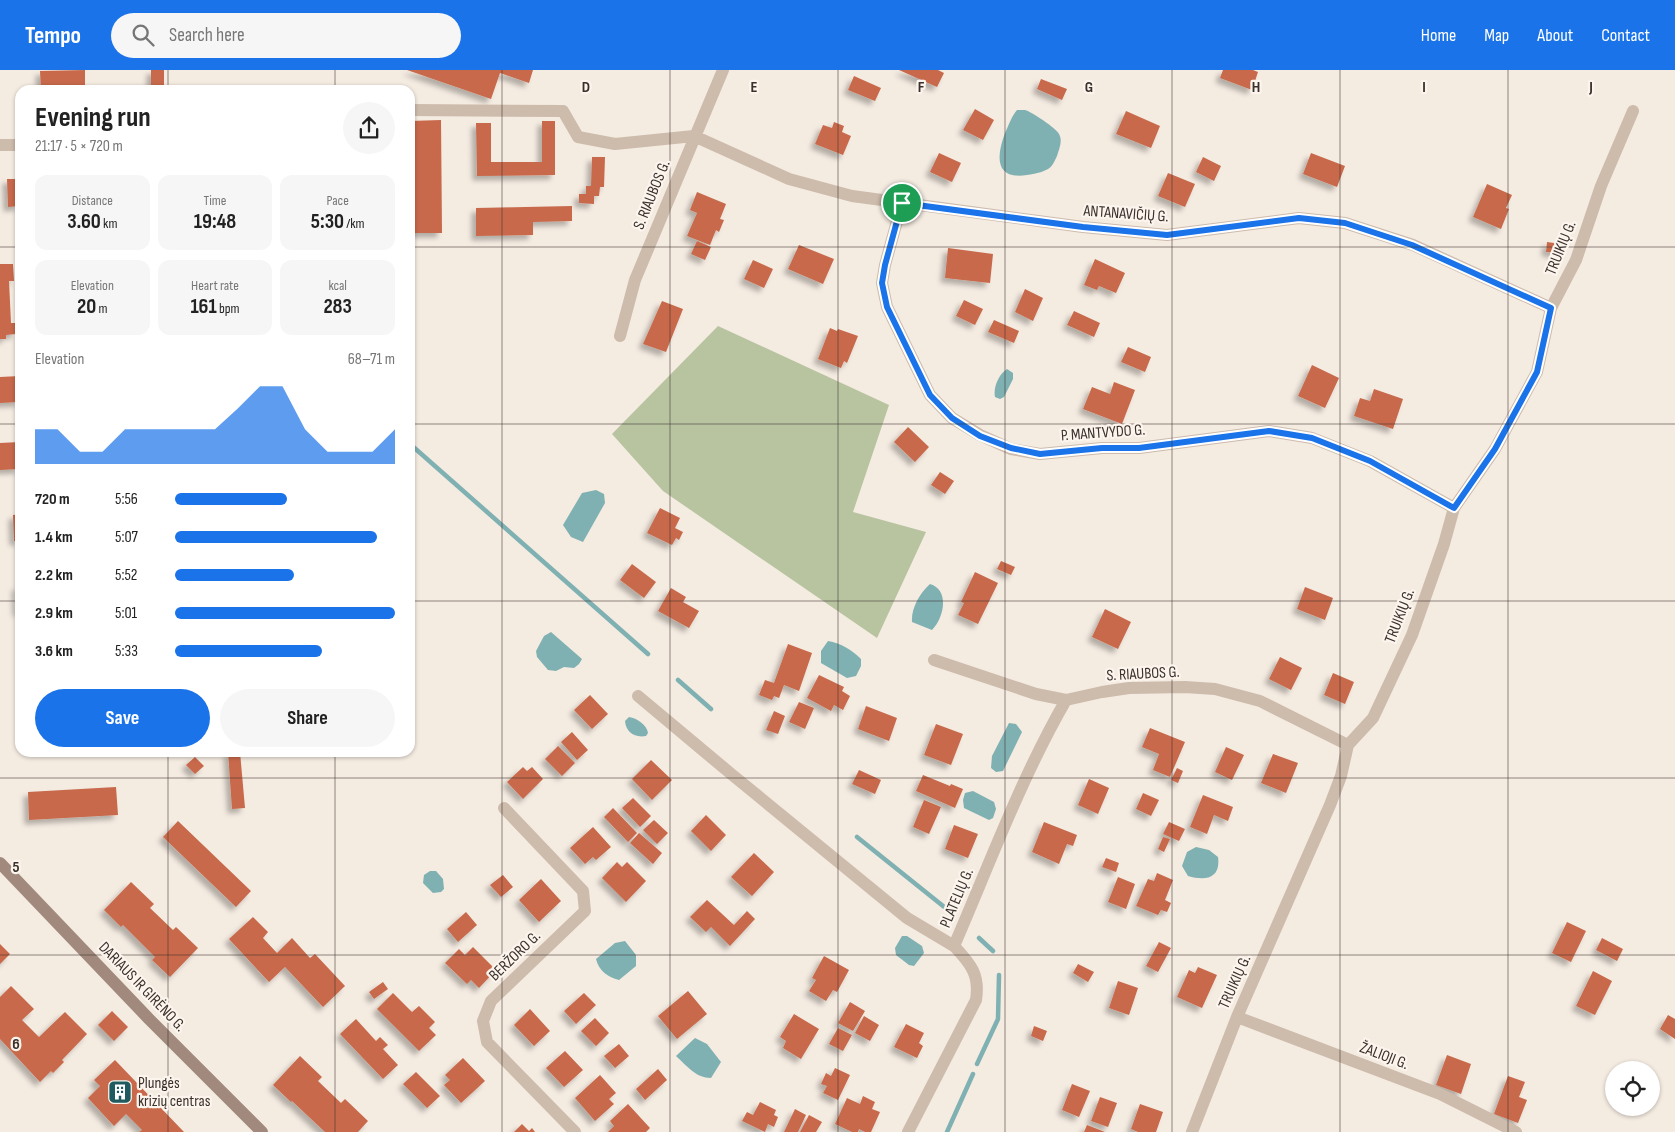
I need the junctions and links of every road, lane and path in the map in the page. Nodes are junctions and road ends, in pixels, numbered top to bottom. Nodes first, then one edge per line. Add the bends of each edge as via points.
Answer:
1 (723, 70) edge
2 (415, 110) edge
3 (1633, 111) dead end
4 (694, 136) junction
5 (0, 145) edge
6 (15, 145) edge
7 (902, 203) junction
8 (1551, 308) junction
9 (620, 336) dead end
10 (1454, 508) junction
11 (934, 660) dead end
12 (638, 696) dead end
13 (1066, 700) junction
14 (1348, 746) junction
15 (504, 808) dead end
16 (0, 863) edge
17 (954, 946) junction
18 (1237, 1017) junction
19 (262, 1132) edge
20 (575, 1132) edge
21 (908, 1132) edge
22 (1192, 1132) edge
23 (1516, 1132) edge

1 - 4 street, S. RIAUBOS G.
2 - 4 street via 563,111 578,137 615,144
3 - 8 street, TRUIKIŲ G. via 1601,186 1576,260
4 - 7 street, ANTANAVIČIŲ G. via 789,179 852,196
4 - 9 street, S. RIAUBOS G. via 635,280
5 - 6 street
7 - 8 street, ANTANAVIČIŲ G. via 1167,235 1299,218 1345,223 1412,245
7 - 10 street, P. MANTVYDO G. via 882,283 887,307 930,395 952,418 980,436 1011,448 1040,454 1139,448 1269,431 1312,438 1370,461
8 - 10 street, TRUIKIŲ G. via 1537,372 1495,449
10 - 14 street, TRUIKIŲ G. via 1412,635 1373,718
11 - 13 street, S. RIAUBOS G. via 1036,694
12 - 17 street via 908,918
13 - 14 street, S. RIAUBOS G. via 1129,688 1215,689 1260,701
13 - 17 street, PLATELIŲ G. via 1048,731
14 - 18 street, TRUIKIŲ G. via 1330,805
15 - 20 street, BERŽORO G. via 584,891 585,911 491,1001 483,1021 487,1042
16 - 19 main road, DARIAUS IR GIRĖNO G.
17 - 21 street, PLATELIŲ G. via 968,960 976,976 976,1000
18 - 22 street, TRUIKIŲ G.
18 - 23 street, ŽALIOJI G. via 1440,1094

